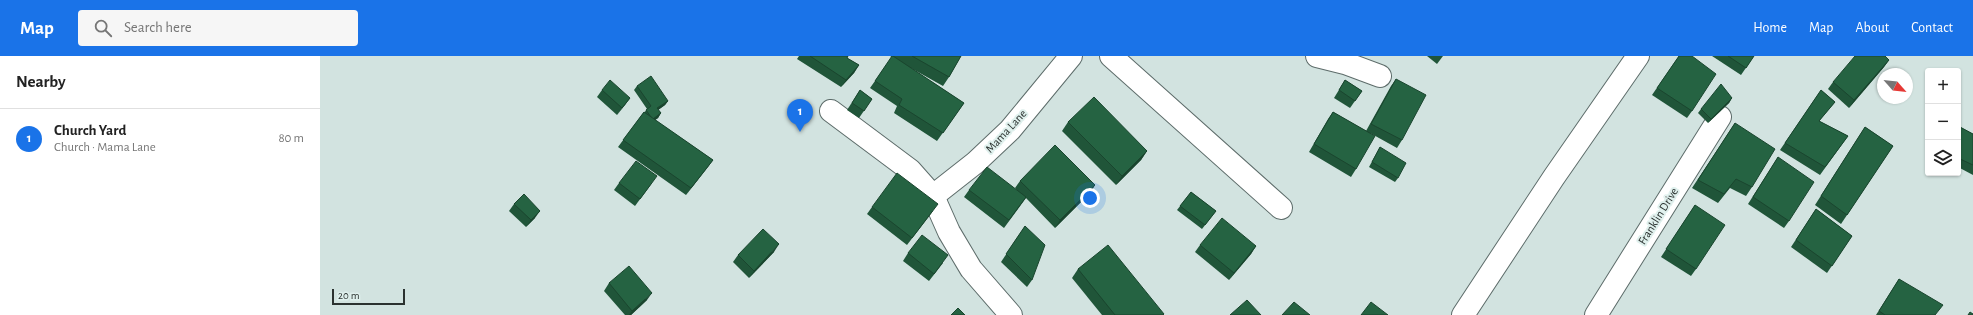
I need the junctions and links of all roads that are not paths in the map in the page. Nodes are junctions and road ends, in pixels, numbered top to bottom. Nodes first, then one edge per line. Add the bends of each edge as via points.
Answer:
1 (1071, 56) edge
2 (1111, 56) edge
3 (1317, 56) edge
4 (1638, 56) edge
5 (1380, 76) dead end
6 (831, 111) dead end
7 (1720, 116) edge
8 (932, 196) junction
9 (1281, 208) dead end
10 (1011, 315) edge
11 (1463, 315) edge
12 (1596, 315) edge

1 - 8 street, Mama Lane via 1010,130 975,163
2 - 9 street
3 - 5 street
4 - 11 street
6 - 8 street via 910,170
7 - 12 street, Franklin Drive
8 - 10 street via 971,269

